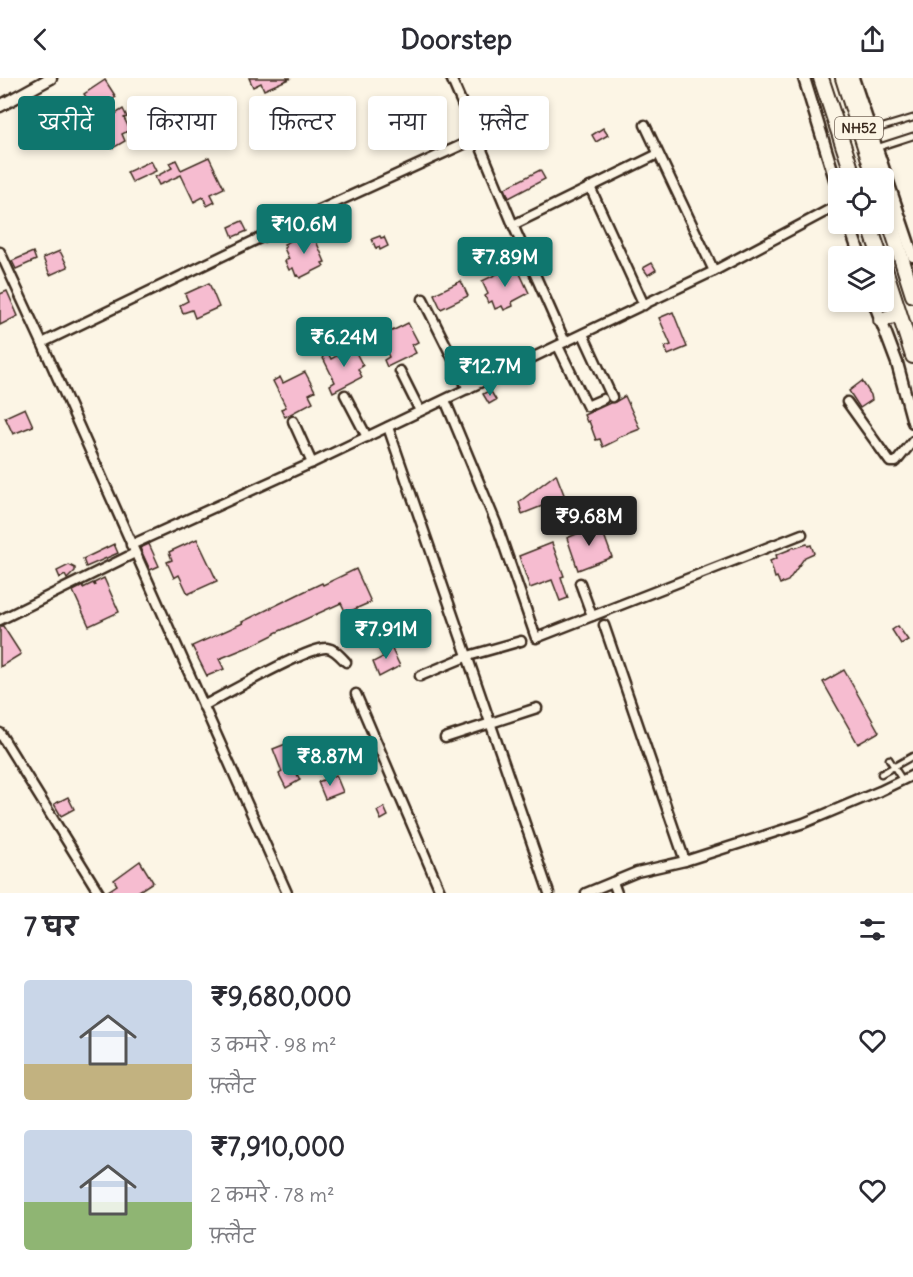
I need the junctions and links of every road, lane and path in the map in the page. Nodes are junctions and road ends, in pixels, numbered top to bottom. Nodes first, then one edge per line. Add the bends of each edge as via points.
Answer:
1 (51, 78) edge
2 (451, 78) edge
3 (804, 78) edge
4 (821, 78) edge
5 (843, 78) edge
6 (853, 78) edge
7 (459, 96) edge
8 (0, 106) edge
9 (913, 118) edge
10 (645, 125) dead end
11 (870, 131) junction
12 (913, 136) edge
13 (459, 146) edge
14 (876, 148) junction
15 (482, 150) edge
16 (658, 153) junction
17 (832, 168) edge
18 (851, 168) edge
19 (872, 168) edge
20 (590, 187) junction
21 (828, 210) edge
22 (513, 225) junction
23 (894, 234) edge
24 (0, 252) edge
25 (913, 256) edge
26 (714, 271) junction
27 (913, 294) edge
28 (423, 298) dead end
29 (894, 298) edge
30 (644, 305) junction
31 (878, 312) edge
32 (899, 314) junction
33 (881, 320) junction
34 (583, 334) junction
35 (42, 343) junction
36 (562, 344) junction
37 (913, 356) edge
38 (400, 371) dead end
39 (468, 389) junction
40 (345, 395) dead end
41 (445, 400) junction
42 (847, 402) dead end
43 (420, 411) junction
44 (293, 421) dead end
45 (913, 422) edge
46 (388, 427) junction
47 (367, 437) junction
48 (913, 441) edge
49 (312, 463) junction
50 (802, 534) dead end
51 (133, 549) junction
52 (580, 583) dead end
53 (592, 616) junction
54 (0, 620) edge
55 (604, 625) dead end
56 (521, 642) dead end
57 (468, 656) junction
58 (346, 662) dead end
59 (420, 676) dead end
60 (356, 693) dead end
61 (203, 706) junction
62 (537, 708) dead end
63 (491, 723) junction
64 (0, 733) edge
65 (445, 738) dead end
66 (913, 756) edge
67 (889, 759) dead end
68 (893, 767) junction
69 (881, 774) dead end
70 (913, 775) edge
71 (903, 781) junction
72 (685, 861) junction
73 (613, 882) junction
74 (99, 893) edge
75 (287, 893) edge
76 (441, 893) edge
77 (549, 893) edge
78 (586, 893) edge
79 (617, 893) edge

1 - 8 street
2 - 7 street
3 - 17 street
4 - 18 highway, NH52
5 - 19 highway, NH52
6 - 11 street
9 - 11 lane
10 - 16 street
11 - 14 street
12 - 14 lane
13 - 35 street
14 - 25 street
15 - 22 street
16 - 20 street
16 - 26 street
20 - 22 street
20 - 30 street
21 - 26 street
22 - 36 street
23 - 27 highway
24 - 35 street
26 - 30 street
28 - 39 street
29 - 32 highway
30 - 34 street
31 - 33 street
32 - 33 highway
32 - 37 highway
33 - 45 street
34 - 36 street
34 - 36 street via 608,398 587,406
35 - 51 street
36 - 39 street
38 - 43 street
39 - 41 street
40 - 47 street
41 - 43 street
41 - 53 street via 496,523 536,638
42 - 48 street via 890,462 896,462
43 - 46 street
44 - 49 street
46 - 47 street
46 - 57 street
47 - 49 street
49 - 51 street
50 - 53 street
51 - 54 street
51 - 61 street
52 - 53 street
55 - 72 street
56 - 57 street
57 - 59 street
57 - 63 street
58 - 61 street via 326,647 294,658
60 - 76 street
61 - 75 street
62 - 63 street
63 - 65 street
63 - 77 street
64 - 74 street
66 - 68 lane
67 - 68 lane
68 - 69 lane
68 - 71 lane
70 - 71 street
71 - 72 street via 804,823
72 - 73 street
73 - 78 street
73 - 79 street

